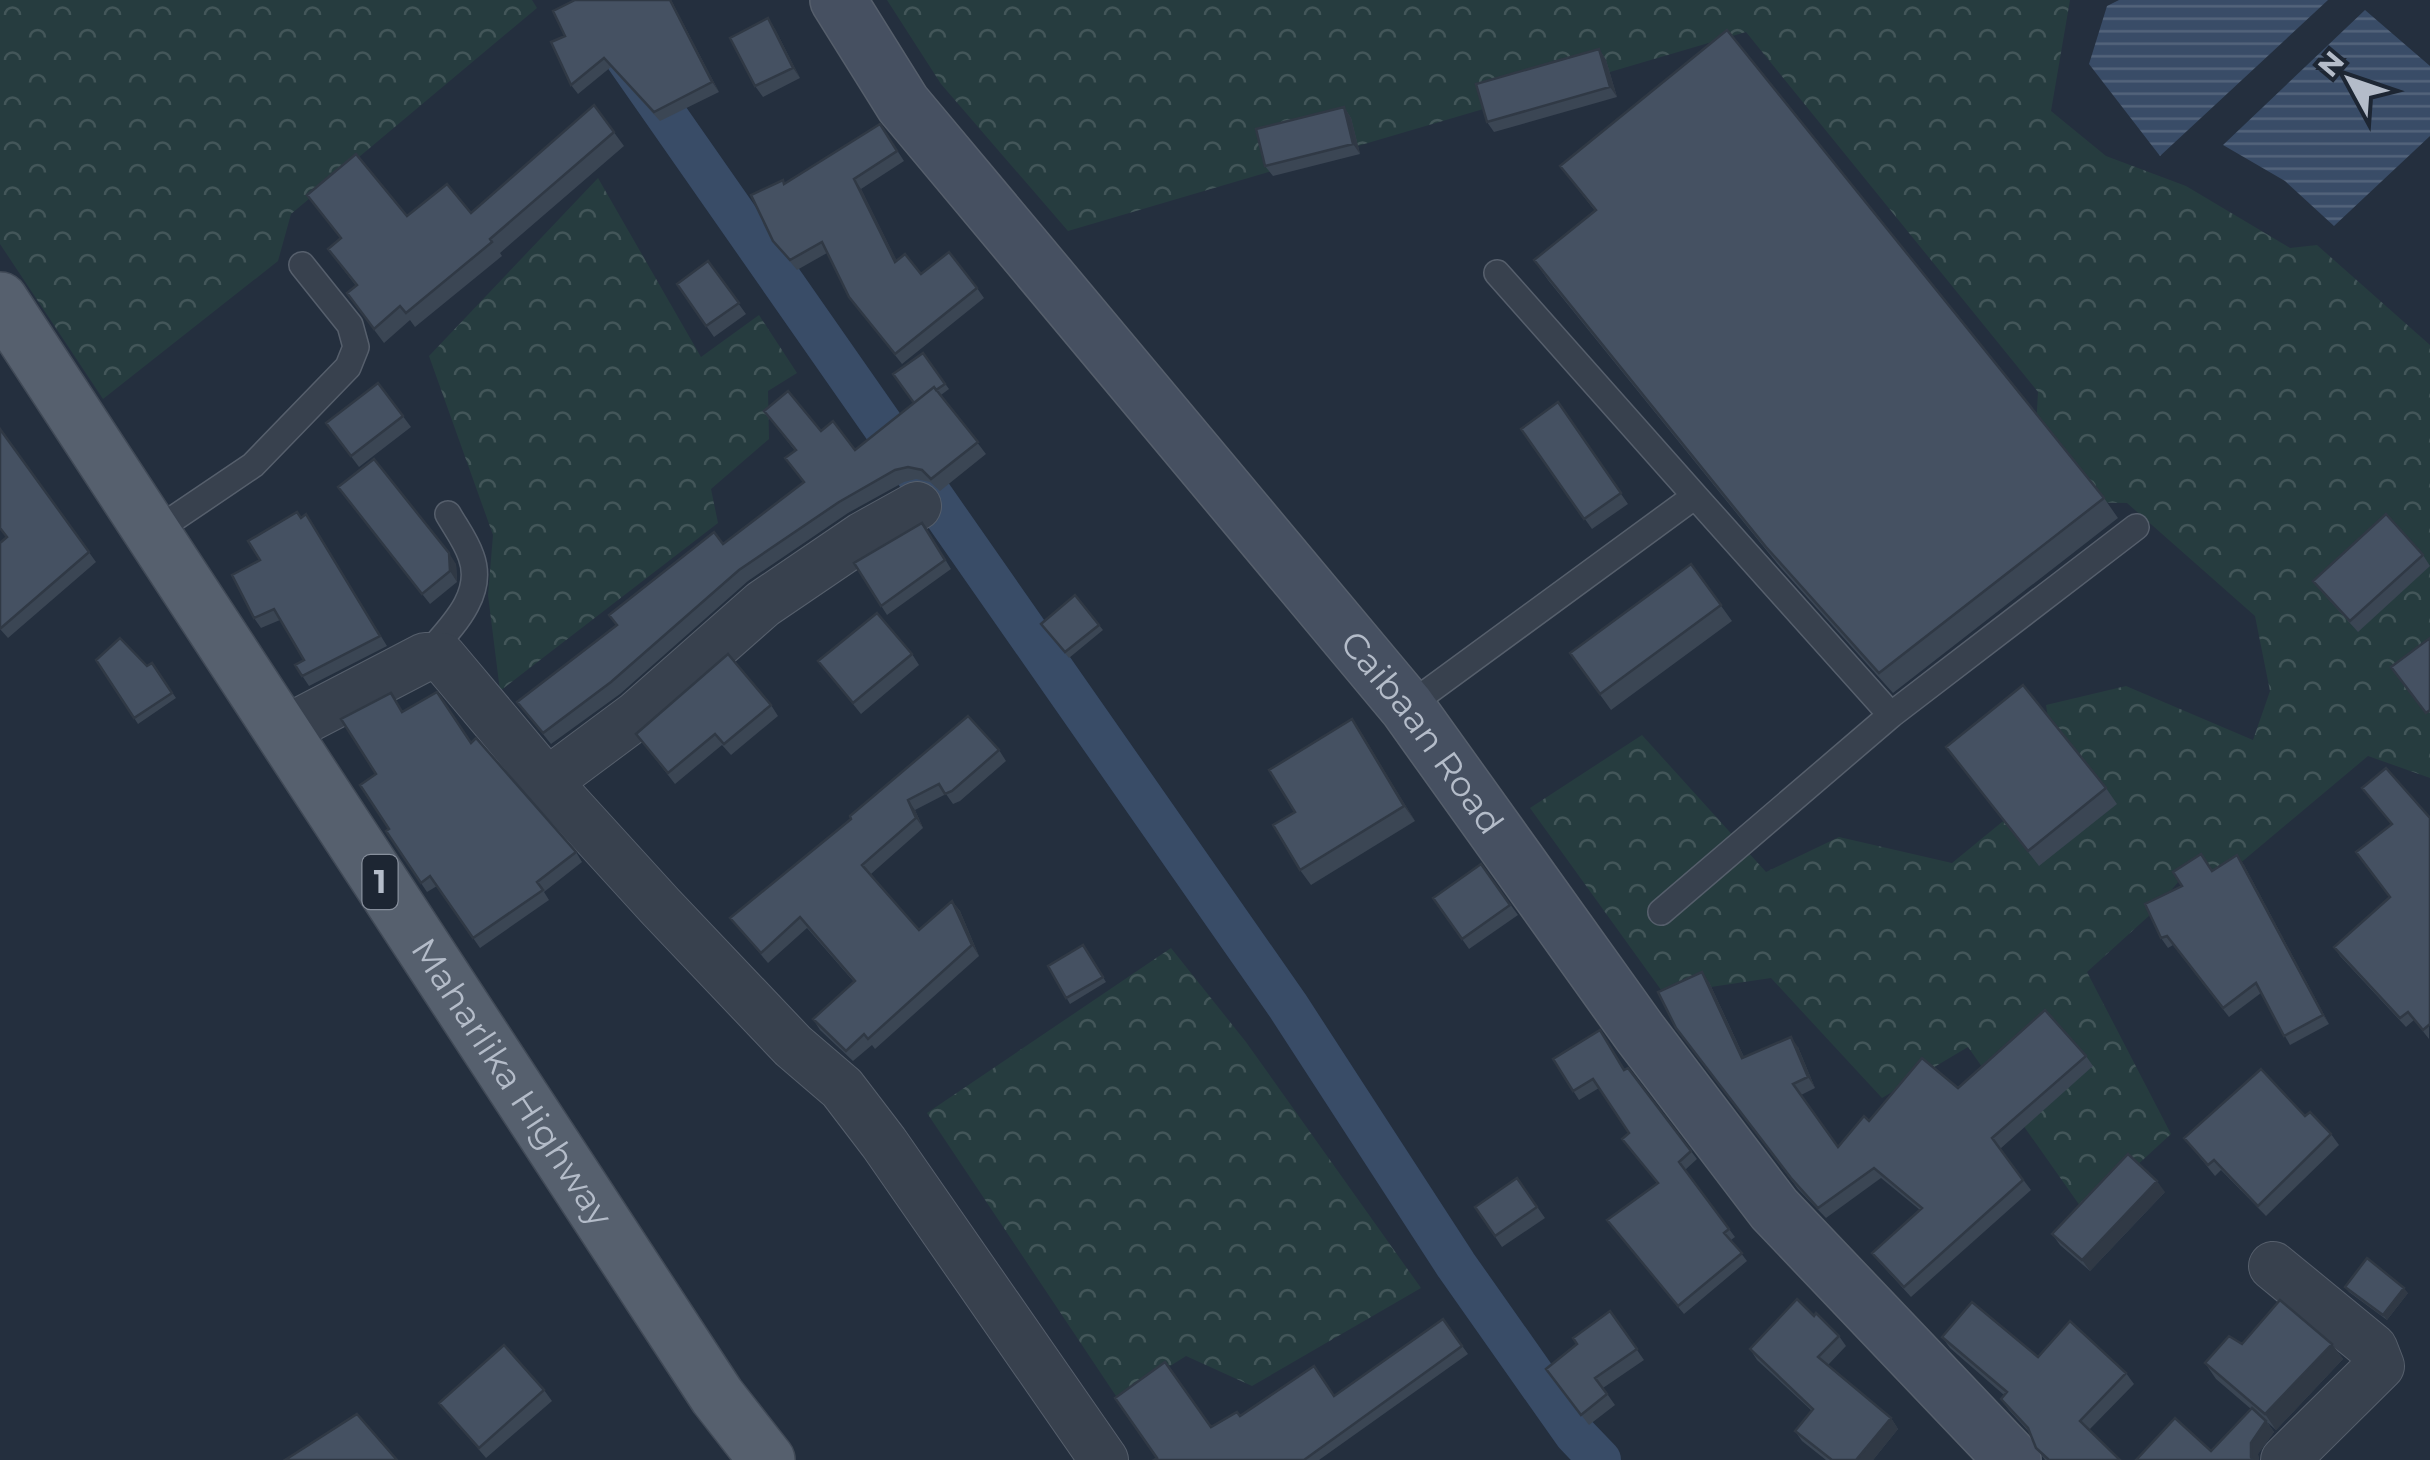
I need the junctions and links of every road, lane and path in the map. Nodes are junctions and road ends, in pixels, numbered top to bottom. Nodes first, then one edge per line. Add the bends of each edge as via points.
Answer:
1 (838, 0) edge
2 (302, 266) dead end
3 (1497, 273) dead end
4 (0, 300) edge
5 (1695, 496) junction
6 (917, 506) dead end
7 (448, 514) dead end
8 (2136, 527) dead end
9 (151, 534) junction
10 (425, 657) junction
11 (1407, 708) junction
12 (1892, 715) junction
13 (281, 732) junction
14 (546, 782) junction
15 (1661, 912) dead end
16 (2274, 1266) dead end
17 (767, 1460) edge
18 (1104, 1460) edge
19 (2013, 1460) edge
20 (2285, 1460) edge

1 - 11 street, Caibaan Road via 903,104
2 - 9 lane via 350,325 356,347 348,368 253,464
3 - 5 lane
4 - 9 main road, Maharlika Highway / 1
5 - 11 lane
5 - 12 lane
6 - 14 street via 763,604 637,715
7 - 10 lane via 472,558 474,584 465,610
8 - 12 lane
9 - 13 main road, Maharlika Highway / 1
10 - 13 street
10 - 14 street via 442,658
11 - 19 street, Caibaan Road via 1774,1209
12 - 15 lane
13 - 17 main road, Maharlika Highway / 1 via 717,1396
14 - 18 street via 793,1046 842,1088
16 - 20 street via 2374,1348 2380,1366

